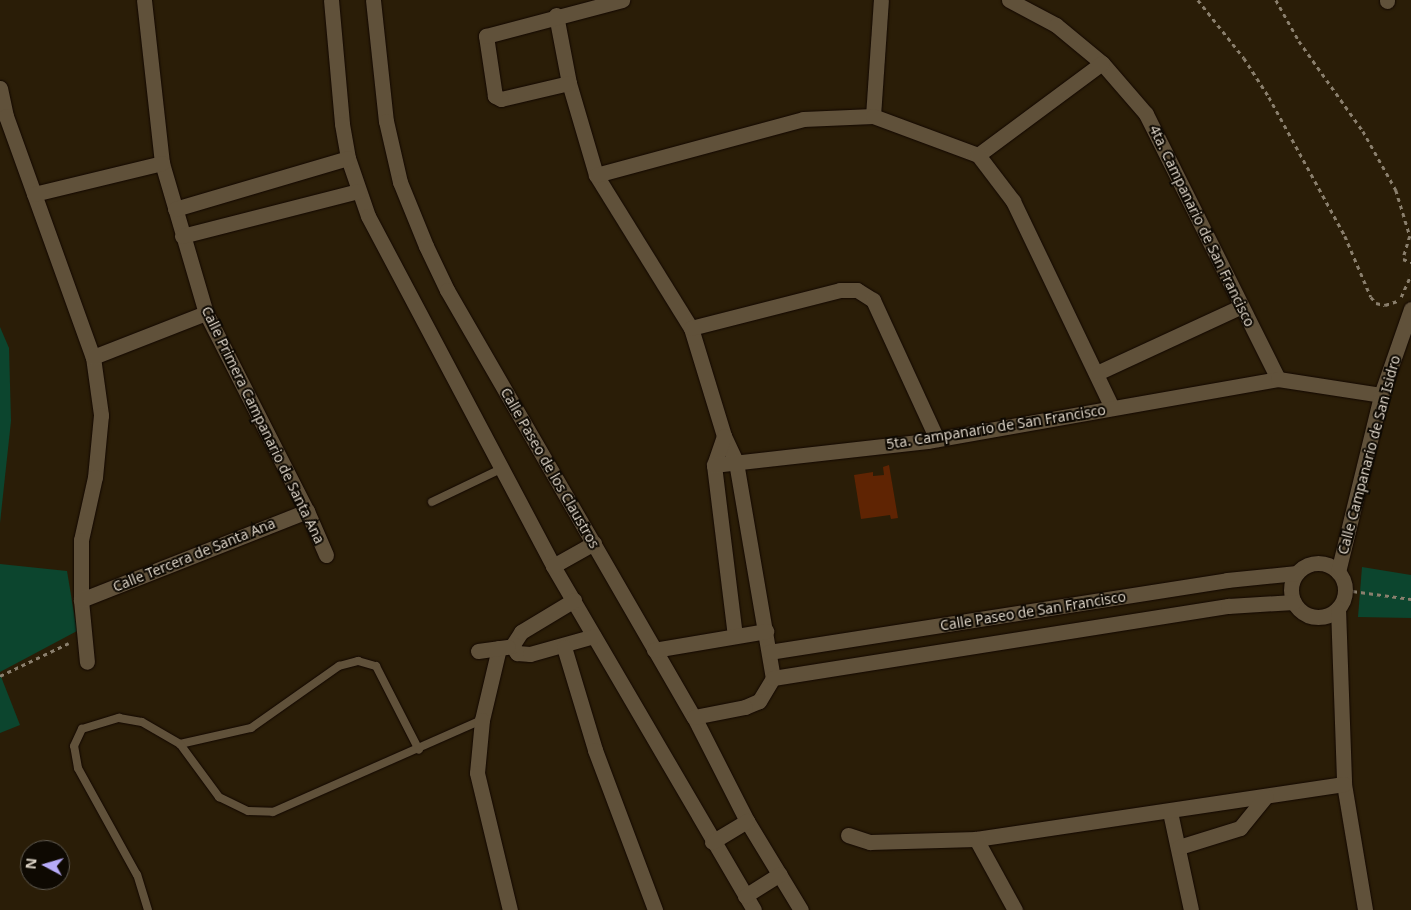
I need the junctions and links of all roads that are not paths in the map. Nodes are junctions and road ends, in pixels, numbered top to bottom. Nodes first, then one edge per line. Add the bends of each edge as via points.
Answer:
1 (144, 0) edge
2 (331, 0) edge
3 (373, 0) edge
4 (622, 0) edge
5 (882, 0) edge
6 (1009, 0) edge
7 (556, 16) junction
8 (1102, 63) junction
9 (569, 83) junction
10 (0, 88) edge
11 (873, 116) junction
12 (978, 156) junction
13 (348, 158) junction
14 (162, 163) junction
15 (596, 174) junction
16 (358, 191) junction
17 (34, 194) junction
18 (175, 209) junction
19 (182, 236) junction
20 (1240, 307) junction
21 (1411, 309) edge
22 (206, 313) junction
23 (691, 328) junction
24 (93, 357) junction
25 (1097, 373) junction
26 (1278, 379) junction
27 (1381, 395) junction
28 (1112, 408) junction
29 (724, 436) junction
30 (937, 439) junction
31 (736, 462) junction
32 (714, 465) junction
33 (501, 469) junction
34 (432, 502) dead end
35 (308, 511) junction
36 (594, 543) junction
37 (326, 555) dead end
38 (553, 566) junction
39 (1338, 572) junction
40 (1297, 574) junction
41 (81, 600) junction
42 (574, 600) junction
43 (1294, 602) junction
44 (1338, 608) junction
45 (1023, 613) junction
46 (766, 631) junction
47 (735, 635) junction
48 (594, 636) junction
49 (1026, 639) junction
50 (564, 646) junction
51 (505, 647) junction
52 (654, 650) junction
53 (478, 651) dead end
54 (769, 652) junction
55 (87, 662) dead end
56 (773, 678) junction
57 (694, 717) junction
58 (482, 720) junction
59 (180, 744) junction
60 (419, 750) junction
61 (1344, 784) junction
62 (1266, 796) junction
63 (1170, 812) junction
64 (747, 821) junction
65 (848, 834) dead end
66 (976, 839) junction
67 (712, 842) junction
68 (1179, 847) junction
69 (780, 874) junction
70 (745, 896) junction
71 (148, 910) edge
72 (510, 910) edge
73 (655, 910) edge
74 (754, 910) edge
75 (801, 910) edge
76 (1015, 910) edge
77 (1192, 910) edge
78 (1365, 910) edge

1 - 14 street, Calle Primera Campanario de Santa Ana
2 - 13 street
3 - 36 street, Calle Paseo de los Claustros via 386,121 400,182 422,237 447,290
4 - 7 street
5 - 11 street
6 - 8 street, 4ta. Campanario de San Francisco via 1056,25
7 - 9 street
7 - 9 street via 486,36 494,96 501,99
8 - 12 street
8 - 20 street, 4ta. Campanario de San Francisco via 1146,114 1185,187
9 - 15 street
10 - 17 street via 6,116
11 - 12 street
11 - 15 street via 803,119
12 - 25 street via 1013,201
13 - 16 street
13 - 18 street
14 - 17 street
14 - 18 street, Calle Primera Campanario de Santa Ana
15 - 23 street
16 - 19 street
16 - 33 street via 368,216
17 - 24 street
18 - 19 street, Calle Primera Campanario de Santa Ana
19 - 22 street, Calle Primera Campanario de Santa Ana
20 - 25 street
20 - 26 street, 4ta. Campanario de San Francisco
21 - 27 street, Calle Campanario de San Isidro
22 - 24 street
22 - 35 street, Calle Primera Campanario de Santa Ana
23 - 29 street
23 - 30 street via 840,290 857,290 873,300
24 - 41 street via 101,415 95,477 81,540
25 - 28 street
26 - 27 street
26 - 28 street, 5ta. Campanario de San Francisco
27 - 39 street, Calle Campanario de San Isidro
28 - 30 street, 5ta. Campanario de San Francisco
29 - 31 street
29 - 32 street
30 - 31 street, 5ta. Campanario de San Francisco
31 - 32 street, 5ta. Campanario de San Francisco
31 - 46 street
32 - 47 street
33 - 34 lane
33 - 38 street
35 - 37 street, Calle Primera Campanario de Santa Ana
35 - 41 street, Calle Tercera de Santa Ana
36 - 38 street
36 - 52 street, Calle Paseo de los Claustros
38 - 42 street
39 - 40 street via 1322,563 1313,564
39 - 44 street via 1345,590
40 - 43 street via 1292,582
40 - 45 street, Calle Paseo de San Francisco via 1227,580
41 - 55 street
42 - 48 street
42 - 51 street via 521,632
43 - 44 street via 1310,616 1330,614
43 - 49 street, Calle Paseo de San Francisco via 1228,606
44 - 61 street
45 - 49 street
45 - 54 street, Calle Paseo de San Francisco
46 - 47 street
46 - 54 street
47 - 52 street
48 - 50 street
48 - 67 street
49 - 56 street, Calle Paseo de San Francisco
50 - 51 street via 530,654 517,653
50 - 73 street via 595,750
51 - 53 street
51 - 58 street
52 - 57 street, Calle Paseo de los Claustros
54 - 56 street
56 - 57 street via 759,701
57 - 64 street, Calle Paseo de los Claustros
58 - 60 lane
58 - 72 street via 477,773
59 - 60 lane via 219,797 248,811 273,812
59 - 60 lane via 251,728 339,666 358,660 376,666
59 - 71 lane via 142,722 120,718 82,729 74,746 78,768 137,875
61 - 62 street
61 - 78 street
62 - 63 street
62 - 68 street via 1240,828
63 - 66 street via 1022,830
63 - 68 street
64 - 67 street
64 - 69 street, Calle Paseo de los Claustros
65 - 66 street via 870,842
66 - 76 street
67 - 70 street
68 - 77 street
69 - 70 street
69 - 75 street, Calle Paseo de los Claustros
70 - 74 street

